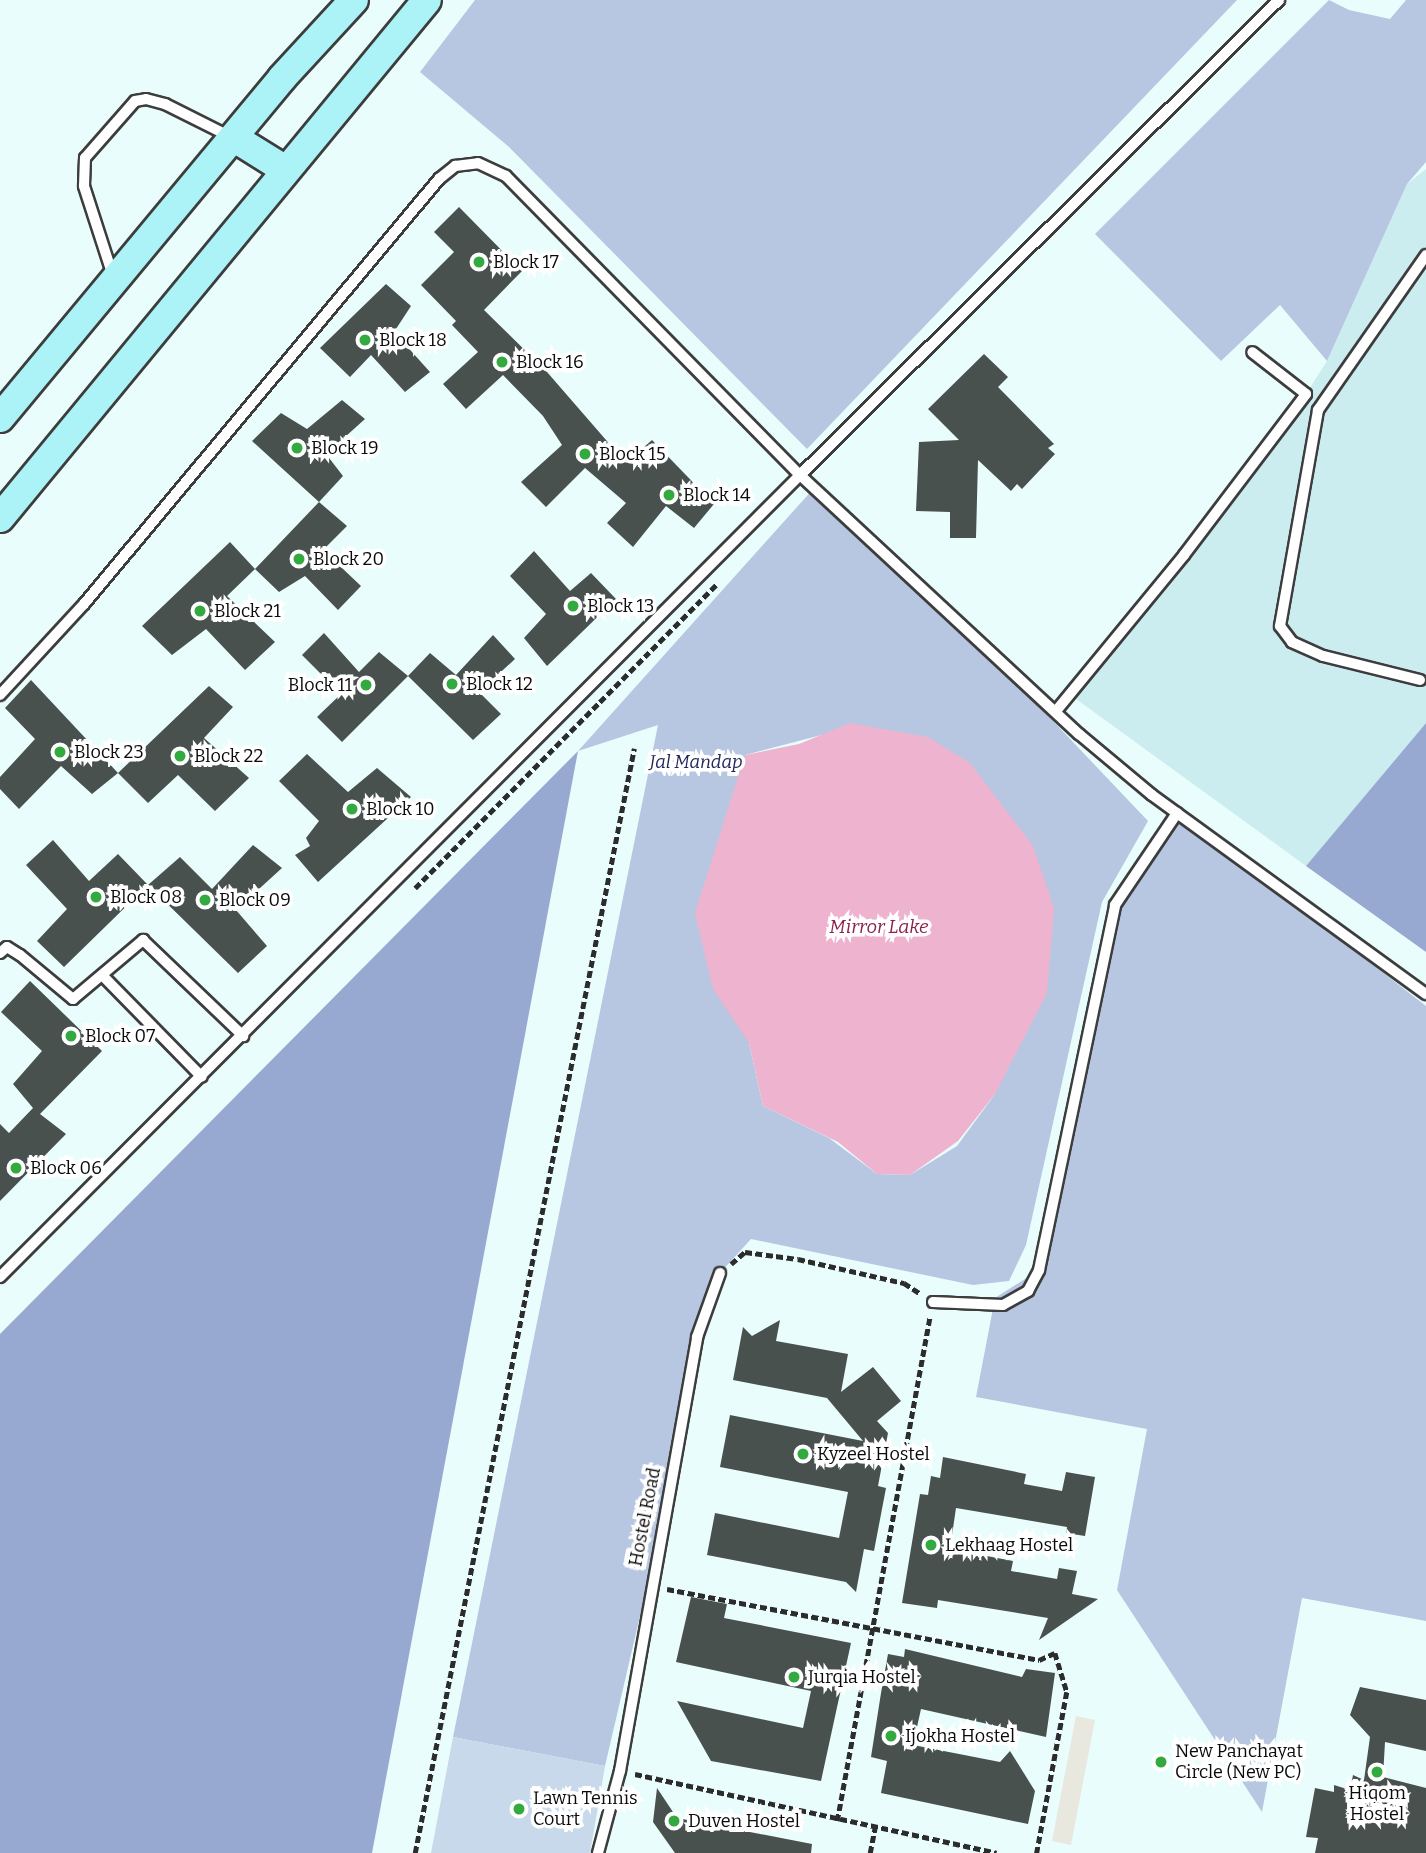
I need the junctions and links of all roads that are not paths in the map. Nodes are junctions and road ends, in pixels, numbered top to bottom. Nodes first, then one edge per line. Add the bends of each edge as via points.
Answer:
1 (427, 0) edge
2 (1279, 0) edge
3 (345, 5) edge
4 (236, 139) junction
5 (284, 169) junction
6 (1426, 255) edge
7 (114, 282) junction
8 (1252, 352) dead end
9 (0, 418) edge
10 (800, 475) junction
11 (0, 518) edge
12 (1420, 680) dead end
13 (0, 695) edge
14 (1056, 711) junction
15 (1177, 813) junction
16 (0, 953) edge
17 (103, 976) junction
18 (1426, 994) edge
19 (243, 1036) junction
20 (202, 1077) junction
21 (720, 1273) road end
22 (0, 1277) edge
23 (933, 1302) road end
24 (598, 1853) edge

1 - 5 street
2 - 10 lane
3 - 4 street
4 - 5 street
4 - 7 street
4 - 7 lane via 146,99 135,102 85,158 84,186
5 - 11 street
6 - 12 lane via 1318,410 1280,626 1292,642 1323,656
7 - 9 street
8 - 14 lane via 1306,394 1184,555
10 - 13 lane via 506,176 478,163 455,166 439,179 84,604
10 - 14 lane
10 - 19 lane
14 - 15 lane
15 - 18 lane
15 - 23 lane via 1115,905 1034,1280 1028,1290 1003,1305
16 - 17 lane via 7,947 20,954 72,999
17 - 19 lane via 144,940
17 - 20 lane
19 - 20 lane
20 - 22 lane
21 - 24 lane, Hostel Road via 697,1338 620,1771

